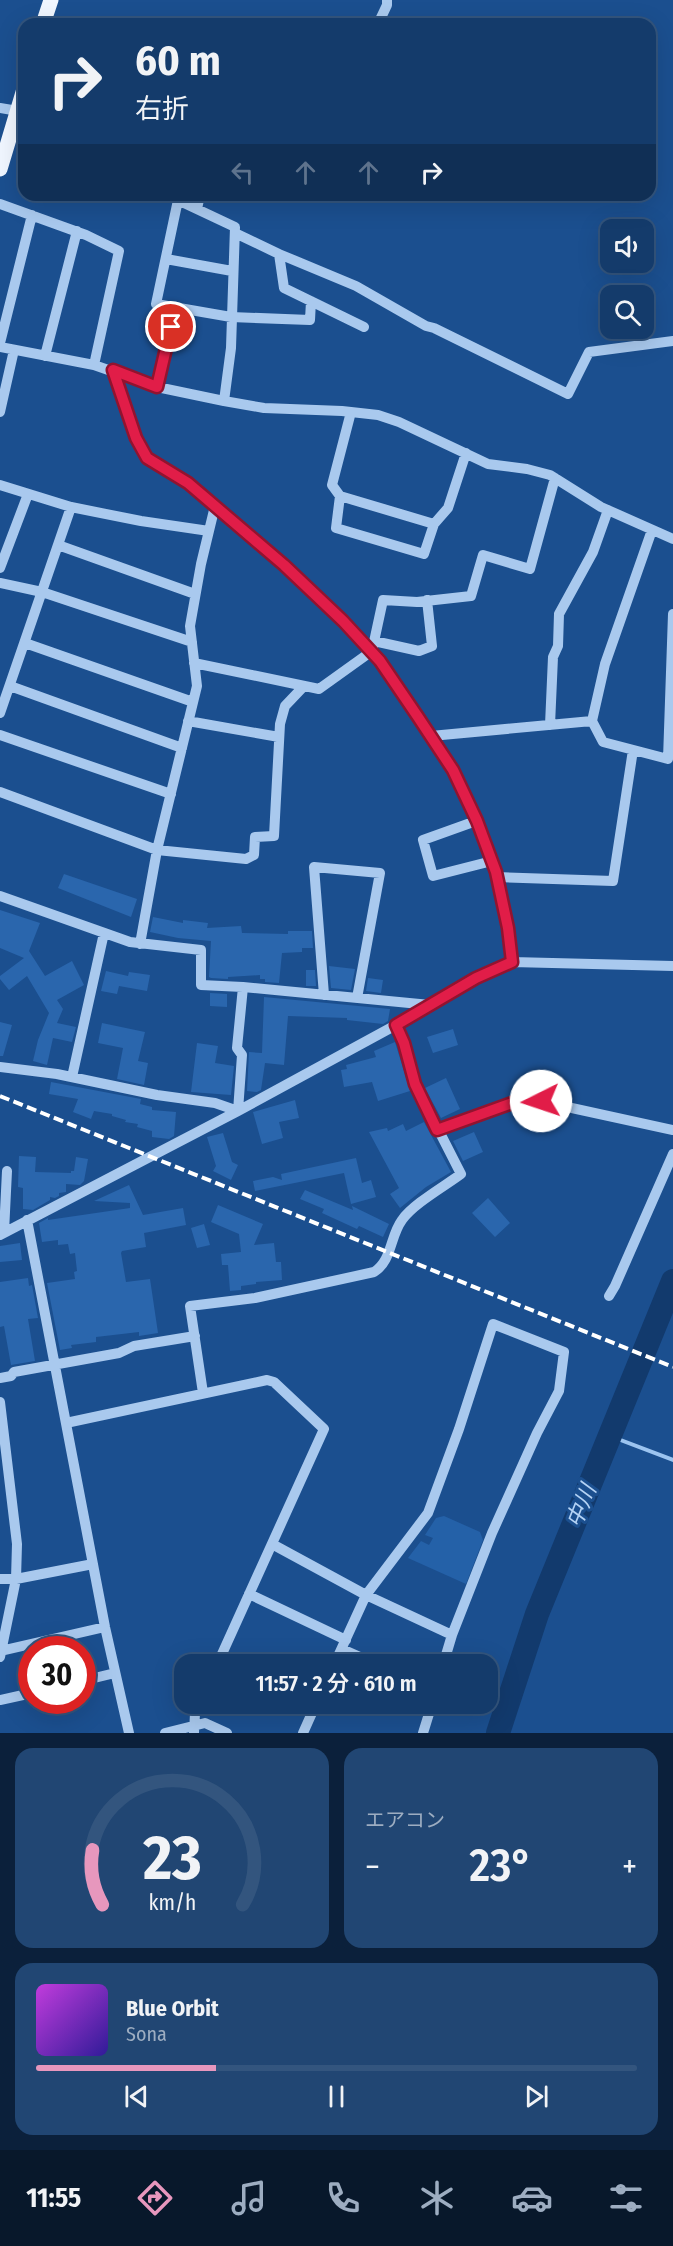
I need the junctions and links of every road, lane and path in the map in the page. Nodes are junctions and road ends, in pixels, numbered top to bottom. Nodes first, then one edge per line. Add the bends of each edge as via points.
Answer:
1 (51, 0) edge
2 (387, 0) edge
3 (45, 18) edge
4 (381, 18) edge
5 (0, 108) edge
6 (18, 111) joint
7 (18, 132) edge
8 (0, 170) edge
9 (178, 201) edge
10 (180, 201) edge
11 (198, 201) edge
12 (0, 204) edge
13 (196, 209) junction
14 (32, 215) junction
15 (77, 231) junction
16 (235, 233) junction
17 (279, 254) junction
18 (166, 259) junction
19 (232, 271) junction
20 (311, 301) junction
21 (175, 307) junction
22 (231, 317) junction
23 (364, 327) dead end
24 (673, 341) edge
25 (0, 345) edge
26 (14, 350) junction
27 (45, 356) junction
28 (94, 365) junction
29 (113, 370) junction
30 (157, 387) junction
31 (224, 401) junction
32 (0, 412) edge
33 (351, 412) junction
34 (466, 453) junction
35 (555, 478) junction
36 (0, 485) edge
37 (28, 494) junction
38 (340, 496) junction
39 (215, 506) junction
40 (71, 507) junction
41 (608, 510) junction
42 (434, 524) junction
43 (652, 530) junction
44 (209, 531) junction
45 (673, 539) edge
46 (58, 545) junction
47 (0, 568) edge
48 (0, 583) edge
49 (42, 592) junction
50 (195, 594) junction
51 (426, 600) junction
52 (673, 615) edge
53 (192, 642) junction
54 (25, 643) junction
55 (373, 646) junction
56 (194, 663) junction
57 (10, 686) junction
58 (304, 686) junction
59 (193, 702) junction
60 (0, 713) edge
61 (188, 720) junction
62 (592, 721) junction
63 (550, 725) junction
64 (0, 735) edge
65 (431, 736) junction
66 (279, 737) junction
67 (182, 748) junction
68 (633, 750) junction
69 (0, 792) edge
70 (171, 794) junction
71 (477, 821) junction
72 (157, 850) junction
73 (492, 861) junction
74 (497, 877) junction
75 (0, 896) edge
76 (104, 933) junction
77 (140, 944) junction
78 (512, 962) junction
79 (673, 966) edge
80 (243, 987) junction
81 (324, 995) junction
82 (357, 998) junction
83 (430, 1005) junction
84 (396, 1025) junction
85 (0, 1066) edge
86 (72, 1077) junction
87 (238, 1111) junction
88 (437, 1130) junction
89 (673, 1130) edge
90 (673, 1154) edge
91 (7, 1171) dead end
92 (27, 1220) junction
93 (2, 1234) edge
94 (609, 1296) dead end
95 (195, 1336) junction
96 (55, 1365) junction
97 (0, 1378) edge
98 (203, 1393) junction
99 (0, 1402) edge
100 (66, 1423) junction
101 (272, 1544) junction
102 (93, 1564) junction
103 (0, 1579) edge
104 (16, 1579) junction
105 (249, 1594) junction
106 (366, 1595) junction
107 (105, 1627) junction
108 (452, 1635) junction
109 (344, 1644) junction
110 (1, 1654) edge
111 (222, 1654) edge
112 (339, 1654) edge
113 (360, 1654) edge
114 (446, 1654) edge
115 (116, 1673) junction
116 (96, 1678) edge
117 (18, 1696) edge
118 (0, 1700) edge
119 (195, 1714) edge
120 (312, 1714) edge
121 (429, 1714) edge
122 (194, 1729) edge
123 (129, 1733) edge
124 (165, 1733) edge
125 (227, 1733) edge
126 (303, 1733) edge
127 (423, 1733) edge

1 - 3 main road
2 - 4 street
5 - 6 street
6 - 7 main road
7 - 8 main road
9 - 18 street
10 - 13 street
11 - 13 street
12 - 14 street
13 - 16 street via 235,227
14 - 15 street
14 - 25 street
15 - 27 street
15 - 28 street via 119,251
16 - 17 street
16 - 19 street
17 - 20 street via 284,288
17 - 24 street via 356,286 426,326 568,394 590,352
18 - 19 street
18 - 21 street via 156,304
19 - 22 street
20 - 22 street via 310,320
20 - 23 street
21 - 22 street
21 - 30 street
22 - 31 street
25 - 26 street
26 - 27 street
26 - 32 street
27 - 28 street
28 - 29 street
29 - 30 street
29 - 39 street via 136,438 147,458 188,483
30 - 31 street
31 - 33 street via 264,408
33 - 34 street via 399,422
33 - 38 street via 332,485
34 - 35 street via 488,464 527,469
34 - 42 street via 448,508
35 - 41 street
35 - 51 street via 530,569 483,555 471,597
36 - 37 street
37 - 40 street
37 - 47 street
38 - 42 street
38 - 42 street via 336,528 424,554
39 - 44 street
39 - 55 street
40 - 44 street
40 - 46 street
41 - 43 street
41 - 63 street via 593,552 559,614
43 - 45 street
43 - 62 street via 605,664
44 - 50 street
46 - 49 street
46 - 50 street
48 - 49 street
49 - 53 street
49 - 54 street
50 - 53 street
51 - 55 street via 383,600
51 - 55 street via 432,646 419,651
52 - 68 street via 668,759
53 - 56 street
54 - 57 street
54 - 59 street
55 - 58 street via 319,689
55 - 65 street
56 - 58 street
56 - 59 street via 197,686
57 - 60 street
57 - 67 street
58 - 66 street via 285,706
59 - 61 street
61 - 66 street
61 - 67 street
62 - 63 street
62 - 68 street via 603,742
63 - 65 street
64 - 70 street
65 - 71 street via 453,770
66 - 72 street via 274,836 255,837 254,855 246,859
67 - 70 street
68 - 74 street via 613,881
69 - 72 street
70 - 72 street
71 - 73 street
71 - 73 street via 423,840 433,876
72 - 77 street
73 - 74 street
74 - 78 street
75 - 76 street
76 - 77 street
76 - 86 street
77 - 80 street via 201,950 201,985
78 - 79 street
78 - 83 street
80 - 81 street
80 - 87 street via 237,1048 242,1055
81 - 82 street
81 - 82 street via 314,867 380,873
82 - 83 street
83 - 84 street
84 - 87 street
84 - 88 street via 415,1084
85 - 86 street
86 - 87 street via 215,1103
87 - 92 street
88 - 89 street via 526,1098
88 - 95 street via 461,1174 407,1214 381,1267 374,1272 255,1298 190,1306
90 - 94 street
91 - 93 street
92 - 93 street
92 - 96 street
95 - 96 street
95 - 98 street
96 - 97 street
96 - 100 street
98 - 100 street
98 - 101 street via 267,1380 274,1382 324,1429
99 - 104 street via 17,1544
100 - 102 street
101 - 105 street
101 - 106 street
102 - 104 street
102 - 107 street
103 - 104 street
104 - 110 street
105 - 109 street
105 - 111 street
106 - 108 street
106 - 108 street via 428,1513 493,1324 564,1352 559,1391 492,1533
106 - 109 street
107 - 110 street
107 - 115 street
108 - 114 street
109 - 112 street
109 - 113 street
115 - 116 street
115 - 123 street
117 - 118 street
119 - 122 street
120 - 126 street
121 - 127 street
122 - 124 street
122 - 125 street via 205,1723

